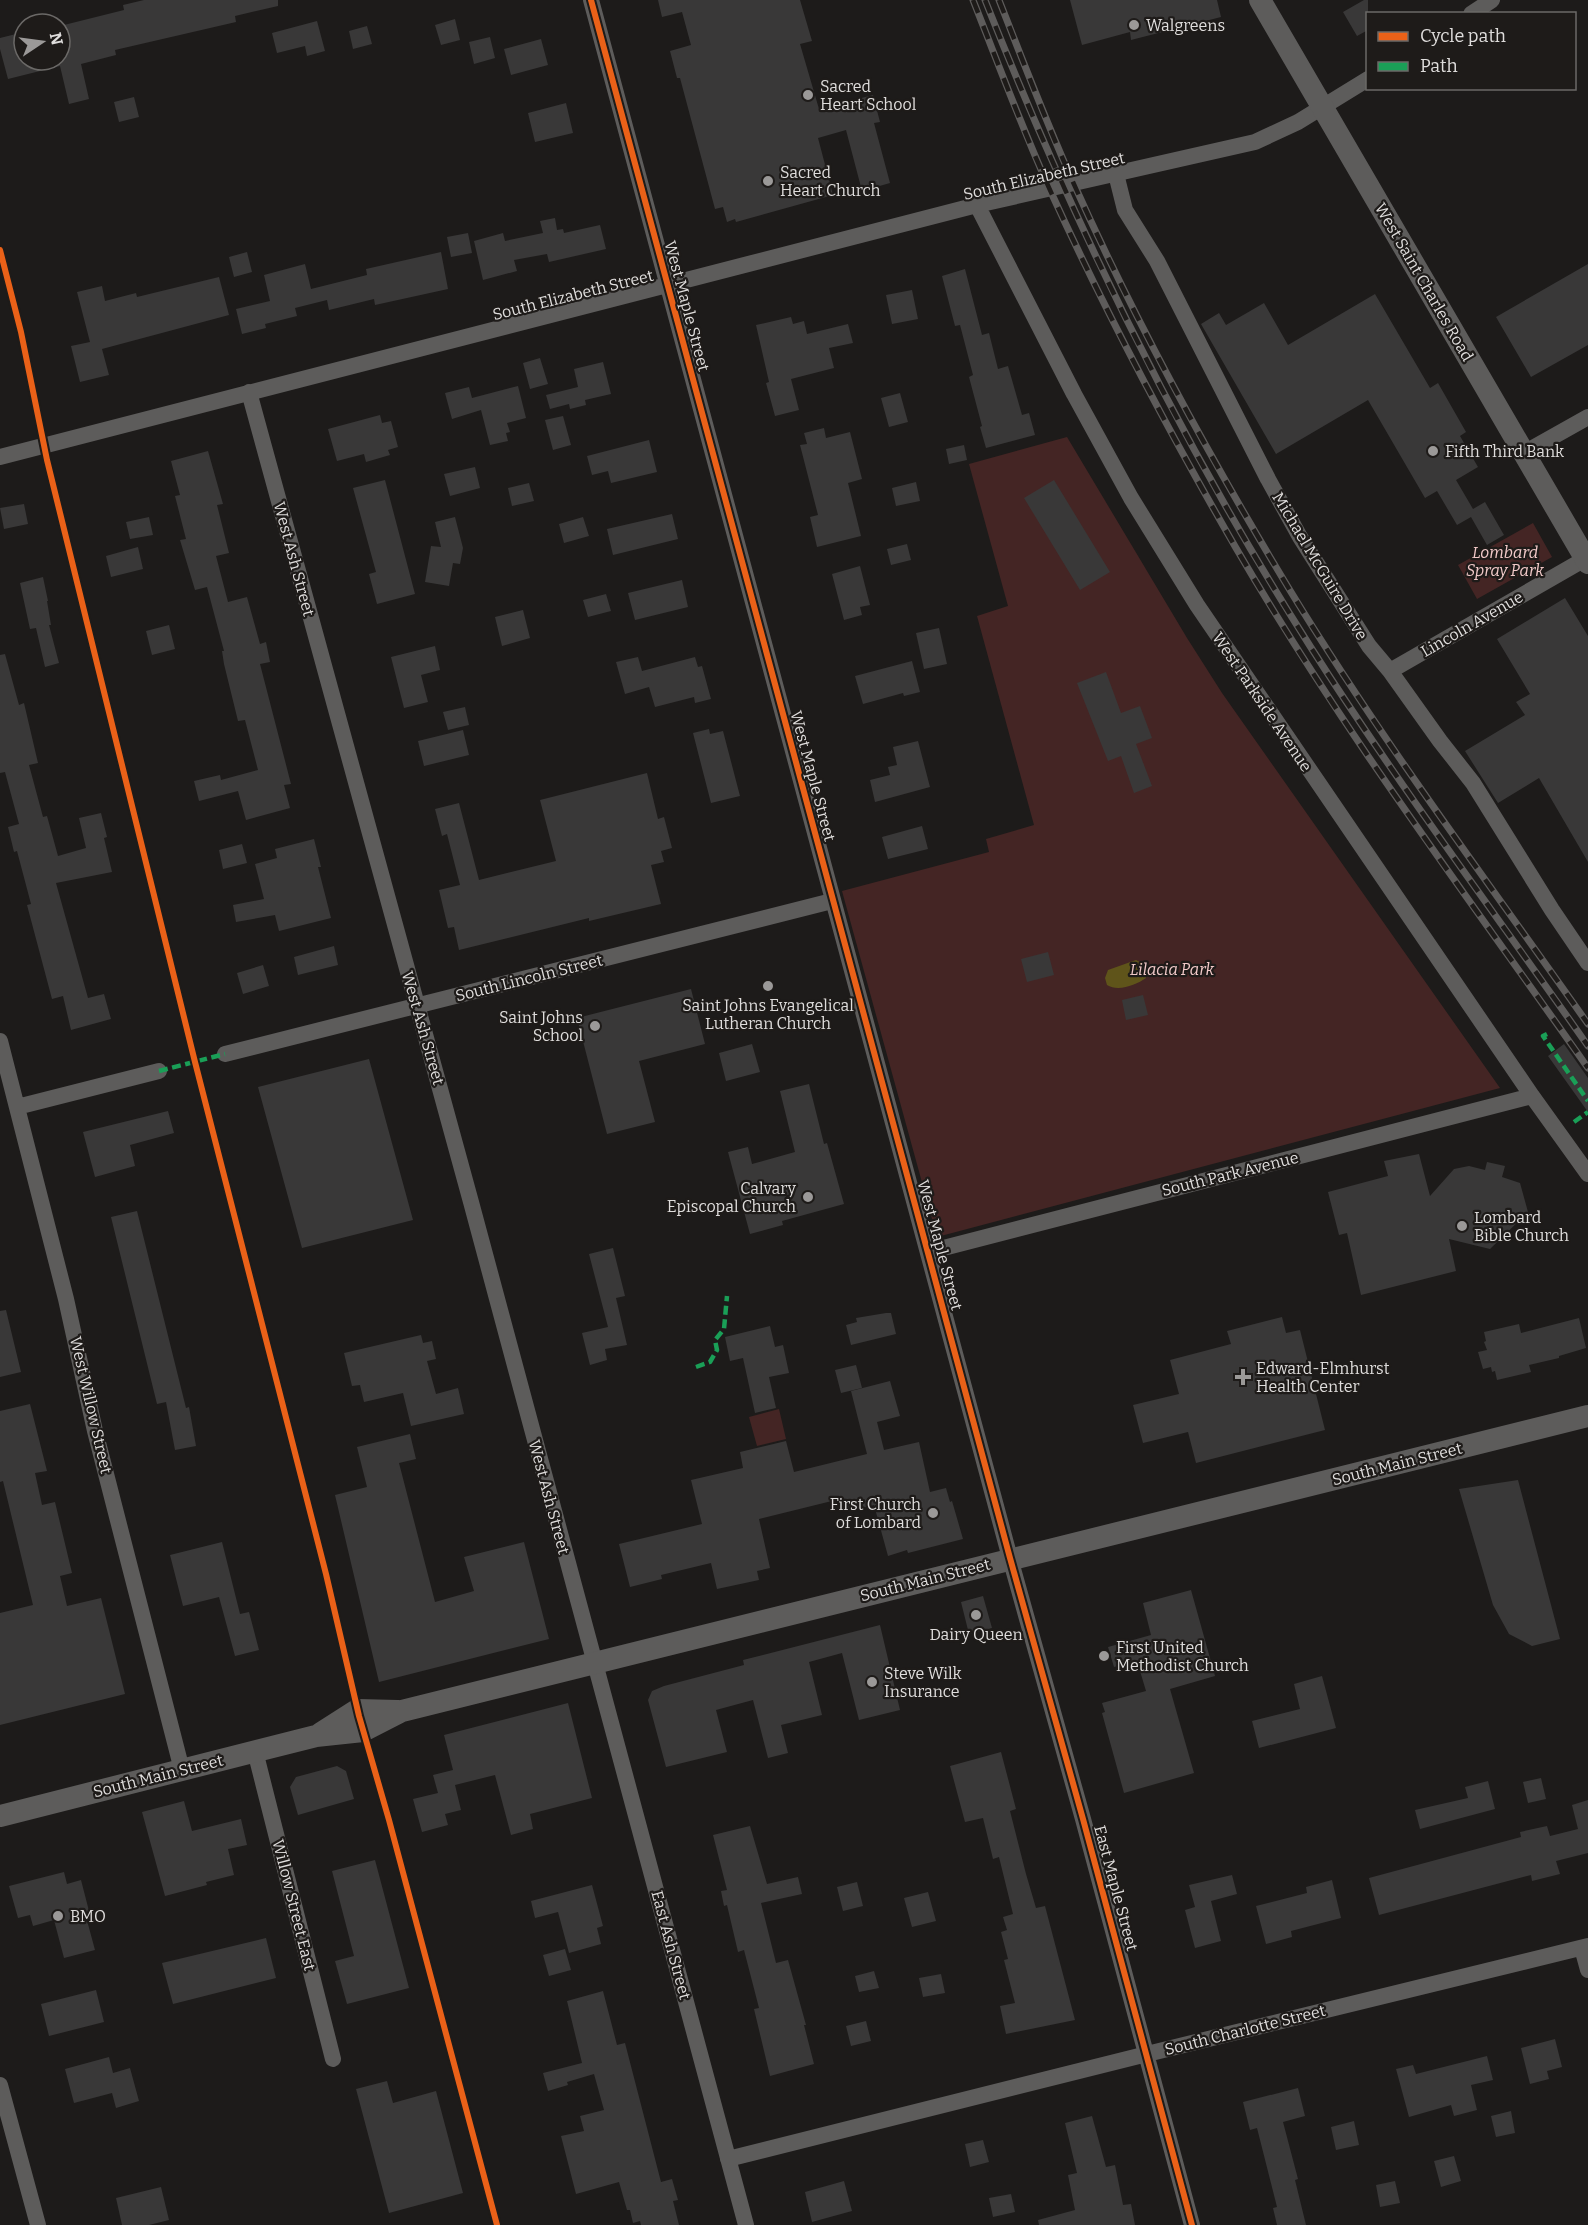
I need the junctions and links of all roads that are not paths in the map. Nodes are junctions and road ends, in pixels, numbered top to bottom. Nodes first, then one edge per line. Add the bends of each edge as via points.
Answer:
1 (591, 0) edge
2 (1260, 0) edge
3 (1492, 0) edge
4 (1474, 12) edge
5 (1366, 80) edge
6 (1322, 107) junction
7 (1116, 174) junction
8 (977, 205) junction
9 (668, 285) junction
10 (249, 392) junction
11 (1588, 417) edge
12 (1524, 453) junction
13 (0, 457) edge
14 (1587, 561) edge
15 (1390, 671) junction
16 (832, 901) junction
17 (1588, 963) edge
18 (417, 1005) junction
19 (0, 1041) edge
20 (225, 1054) dead end
21 (159, 1071) dead end
22 (1532, 1096) junction
23 (17, 1107) junction
24 (1588, 1174) edge
25 (928, 1252) junction
26 (1588, 1416) edge
27 (1010, 1558) junction
28 (594, 1664) junction
29 (255, 1751) junction
30 (182, 1770) junction
31 (0, 1816) edge
32 (1585, 1947) edge
33 (1588, 1970) edge
34 (1147, 2054) junction
35 (333, 2059) dead end
36 (0, 2085) edge
37 (728, 2159) junction
38 (38, 2225) edge
39 (746, 2225) edge
40 (1192, 2225) edge

1 - 9 street, West Maple Street
2 - 6 main road, West Saint Charles Road
3 - 4 street
5 - 6 street, South Elizabeth Street
6 - 7 street, South Elizabeth Street via 1255,142
6 - 12 main road, West Saint Charles Road
7 - 8 street, South Elizabeth Street
7 - 15 street, Michael McGuire Drive via 1125,210 1157,261 1300,537 1351,620
8 - 9 street, South Elizabeth Street
8 - 22 street, West Parkside Avenue via 1131,498 1197,605
9 - 10 street, South Elizabeth Street
9 - 16 street, West Maple Street
10 - 13 street, South Elizabeth Street
10 - 18 street, West Ash Street
11 - 12 street
12 - 14 main road, West Saint Charles Road
14 - 15 street, Lincoln Avenue
15 - 17 street, Michael McGuire Drive via 1473,783
16 - 18 street, South Lincoln Street
16 - 25 street, West Maple Street
18 - 20 street, South Lincoln Street
18 - 28 street, West Ash Street
19 - 23 street, West Willow Street
21 - 23 street
22 - 24 street, West Parkside Avenue
22 - 25 street, South Park Avenue
23 - 30 street, West Willow Street
25 - 27 street, West Maple Street
26 - 27 main road, South Main Street
27 - 28 main road, South Main Street
27 - 34 street, East Maple Street
28 - 29 main road, South Main Street via 402,1711 363,1731 316,1736
28 - 37 street, East Ash Street
29 - 30 main road, South Main Street
29 - 35 street, Willow Street East
30 - 31 main road, South Main Street
32 - 33 street
32 - 34 street, South Charlotte Street
34 - 37 street, South Charlotte Street
34 - 40 street, East Maple Street
36 - 38 street
37 - 39 street, East Ash Street

